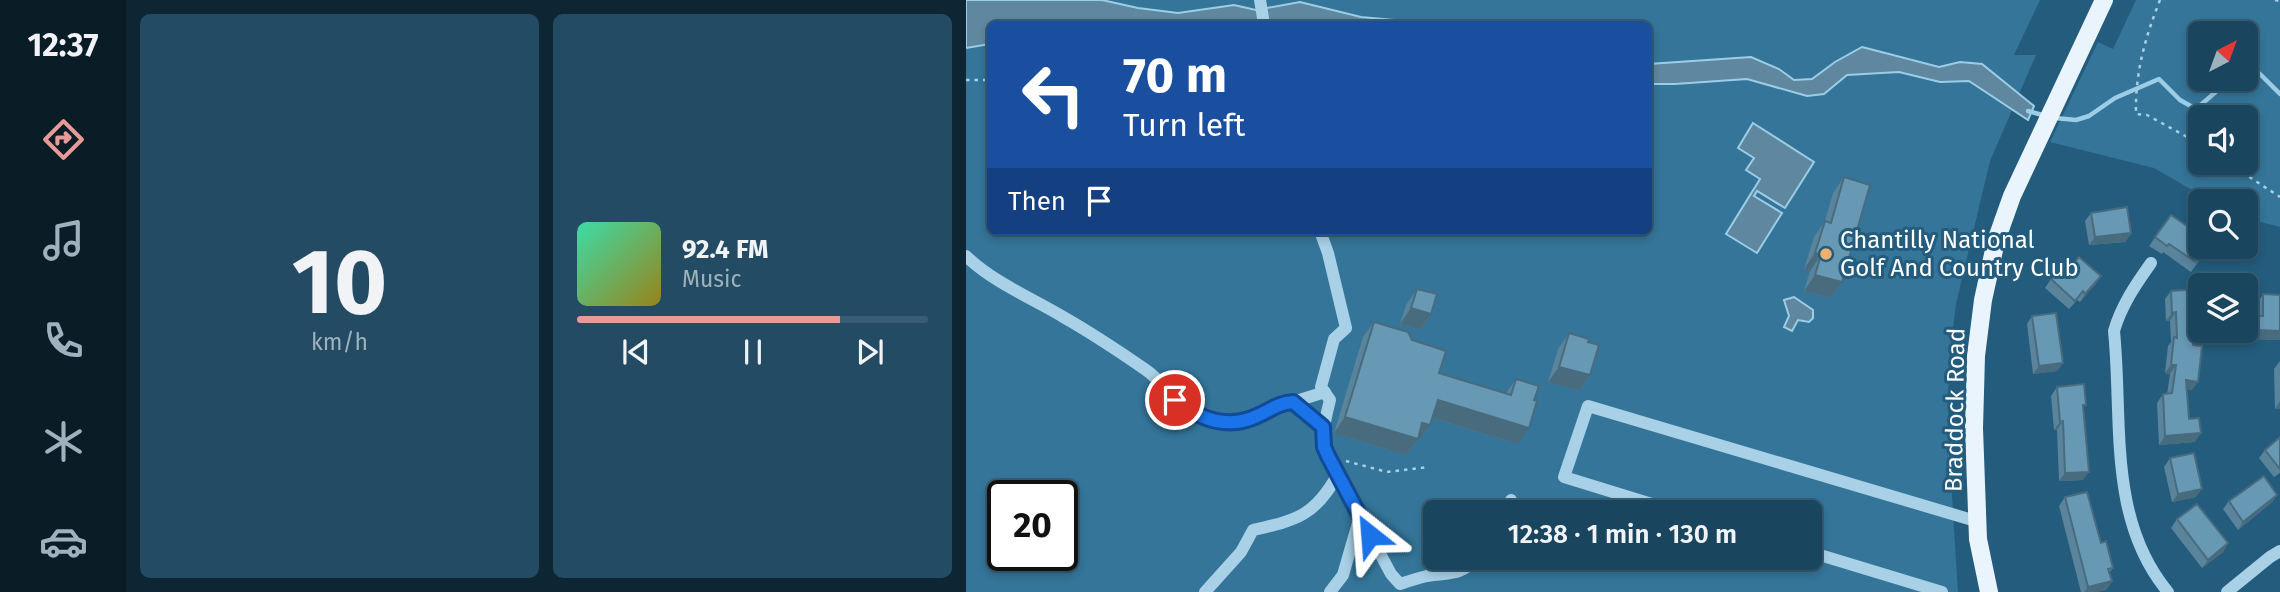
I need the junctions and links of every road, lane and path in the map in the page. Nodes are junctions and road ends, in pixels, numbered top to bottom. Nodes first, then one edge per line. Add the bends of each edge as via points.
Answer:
1 (2104, 0) edge
2 (2160, 0) edge
3 (1260, 2) edge
4 (1263, 21) edge
5 (966, 80) edge
6 (987, 80) edge
7 (2188, 137) edge
8 (2246, 175) edge
9 (2280, 197) edge
10 (1321, 235) edge
11 (966, 256) edge
12 (2151, 263) dead end
13 (1325, 392) junction
14 (1293, 402) junction
15 (1323, 427) junction
16 (1328, 456) junction
17 (1429, 467) dead end
18 (1338, 474) junction
19 (1639, 500) edge
20 (1360, 516) junction
21 (1979, 522) junction
22 (2280, 551) edge
23 (1822, 556) edge
24 (1465, 570) edge
25 (1399, 588) edge
26 (1205, 592) edge
27 (1330, 592) edge
28 (1942, 592) edge
29 (1989, 592) edge
30 (2168, 592) edge
31 (2227, 592) edge

1 - 21 main road, Braddock Road via 2012,195 1996,241 1976,356
2 - 7 path via 2137,67 2136,114 2147,115
3 - 4 street
5 - 6 path
8 - 9 path
10 - 13 street via 1346,328 1334,339 1321,387
11 - 14 street via 993,278 1068,319 1149,372 1193,414 1210,421 1239,421 1279,403
12 - 30 street via 2134,286 2114,331 2125,502 2140,550
13 - 14 street
13 - 15 street via 1330,400
14 - 15 street
15 - 16 street
16 - 17 path via 1387,472
16 - 18 street
18 - 20 street
18 - 26 street via 1307,513 1252,530 1241,552
19 - 21 street via 1564,477 1588,406
20 - 25 street
20 - 27 street via 1343,575
21 - 29 main road, Braddock Road via 1978,540
22 - 31 street
23 - 28 street
24 - 25 street via 1429,576

